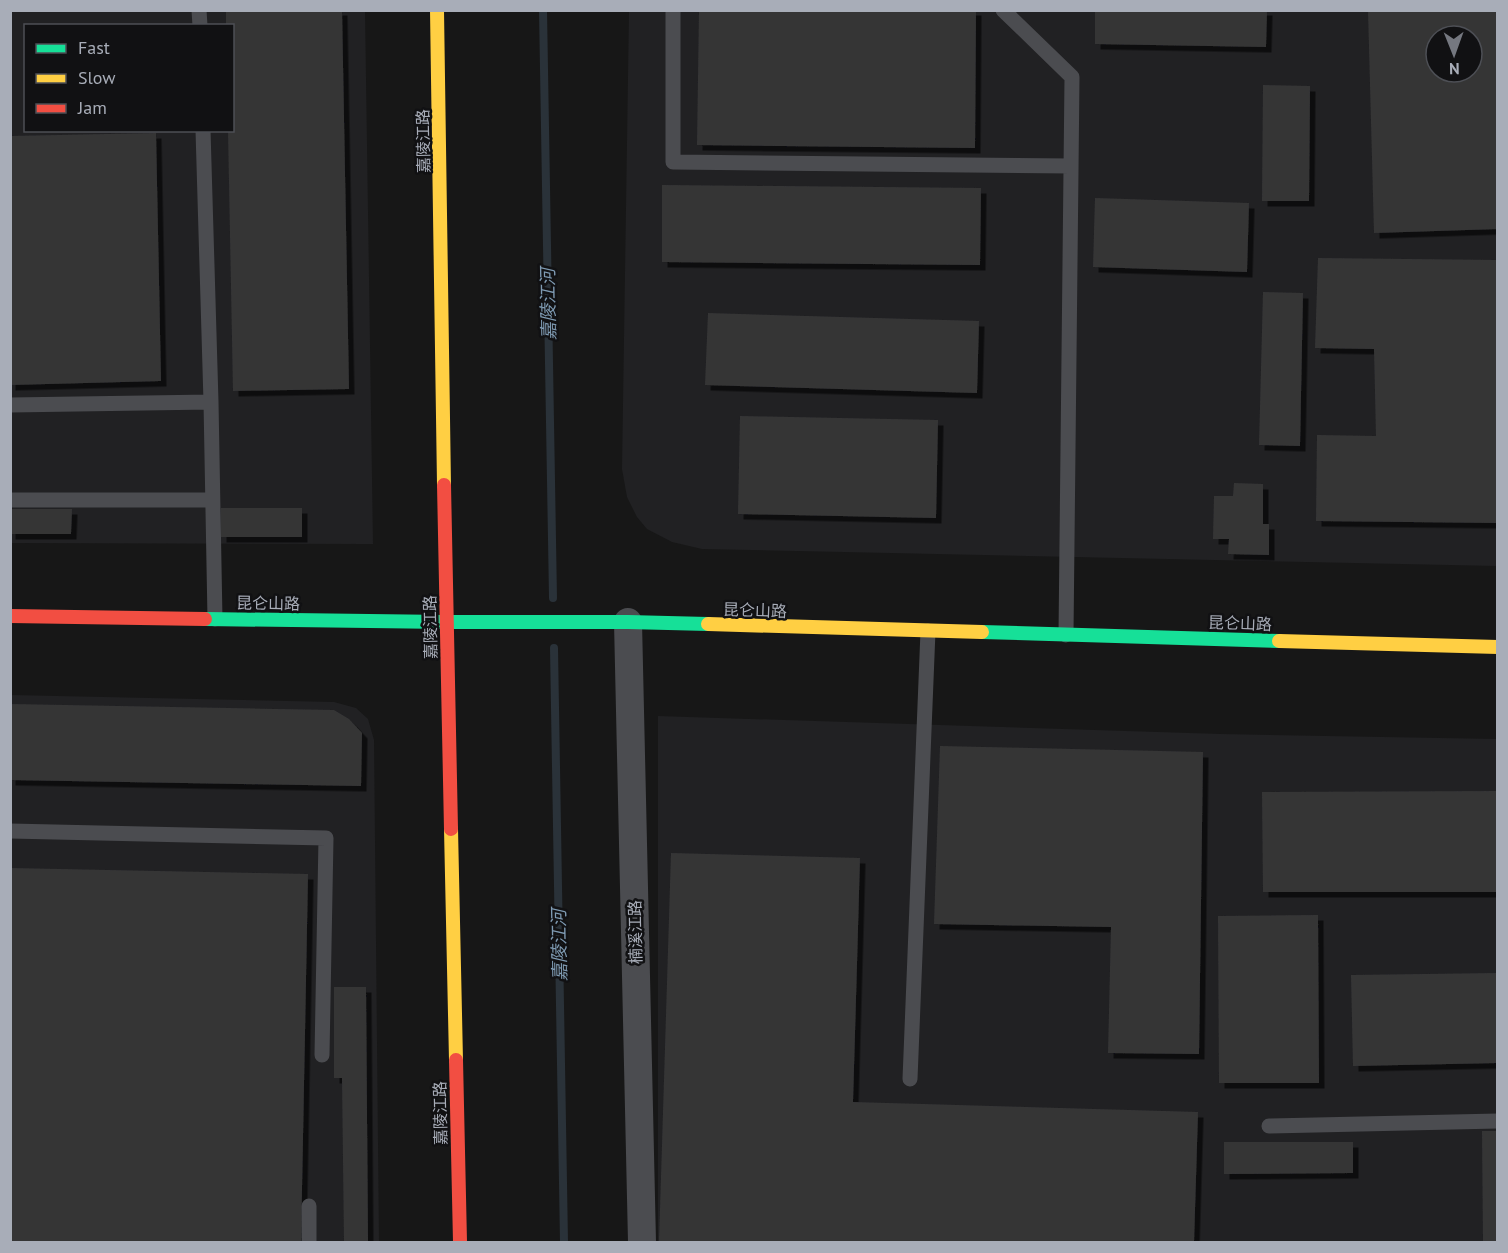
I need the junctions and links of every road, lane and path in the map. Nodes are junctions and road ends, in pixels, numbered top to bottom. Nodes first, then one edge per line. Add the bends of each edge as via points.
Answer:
1 (437, 10) edge
2 (673, 10) edge
3 (1003, 10) edge
4 (203, 132) edge
5 (1071, 166) junction
6 (211, 402) junction
7 (10, 405) edge
8 (10, 500) edge
9 (212, 500) junction
10 (10, 616) edge
11 (214, 619) junction
12 (446, 622) junction
13 (628, 622) junction
14 (928, 631) junction
15 (1066, 635) junction
16 (1497, 647) edge
17 (10, 831) edge
18 (322, 1055) dead end
19 (910, 1079) dead end
20 (1497, 1121) edge
21 (1269, 1126) dead end
22 (309, 1206) dead end
23 (309, 1242) edge
24 (460, 1242) edge
25 (642, 1242) edge

1 - 12 street, 嘉陵江路
2 - 5 lane via 673,162
3 - 5 lane via 1072,77
4 - 6 lane
5 - 15 lane
6 - 7 lane
6 - 9 lane
8 - 9 lane
9 - 11 lane
10 - 11 street, 昆仑山路
11 - 12 street, 昆仑山路
12 - 13 street, 昆仑山路
12 - 24 street, 嘉陵江路
13 - 14 street, 昆仑山路
13 - 25 street, 楠溪江路
14 - 15 street, 昆仑山路
14 - 19 lane
15 - 16 street, 昆仑山路
17 - 18 lane via 326,838
20 - 21 lane
22 - 23 lane

